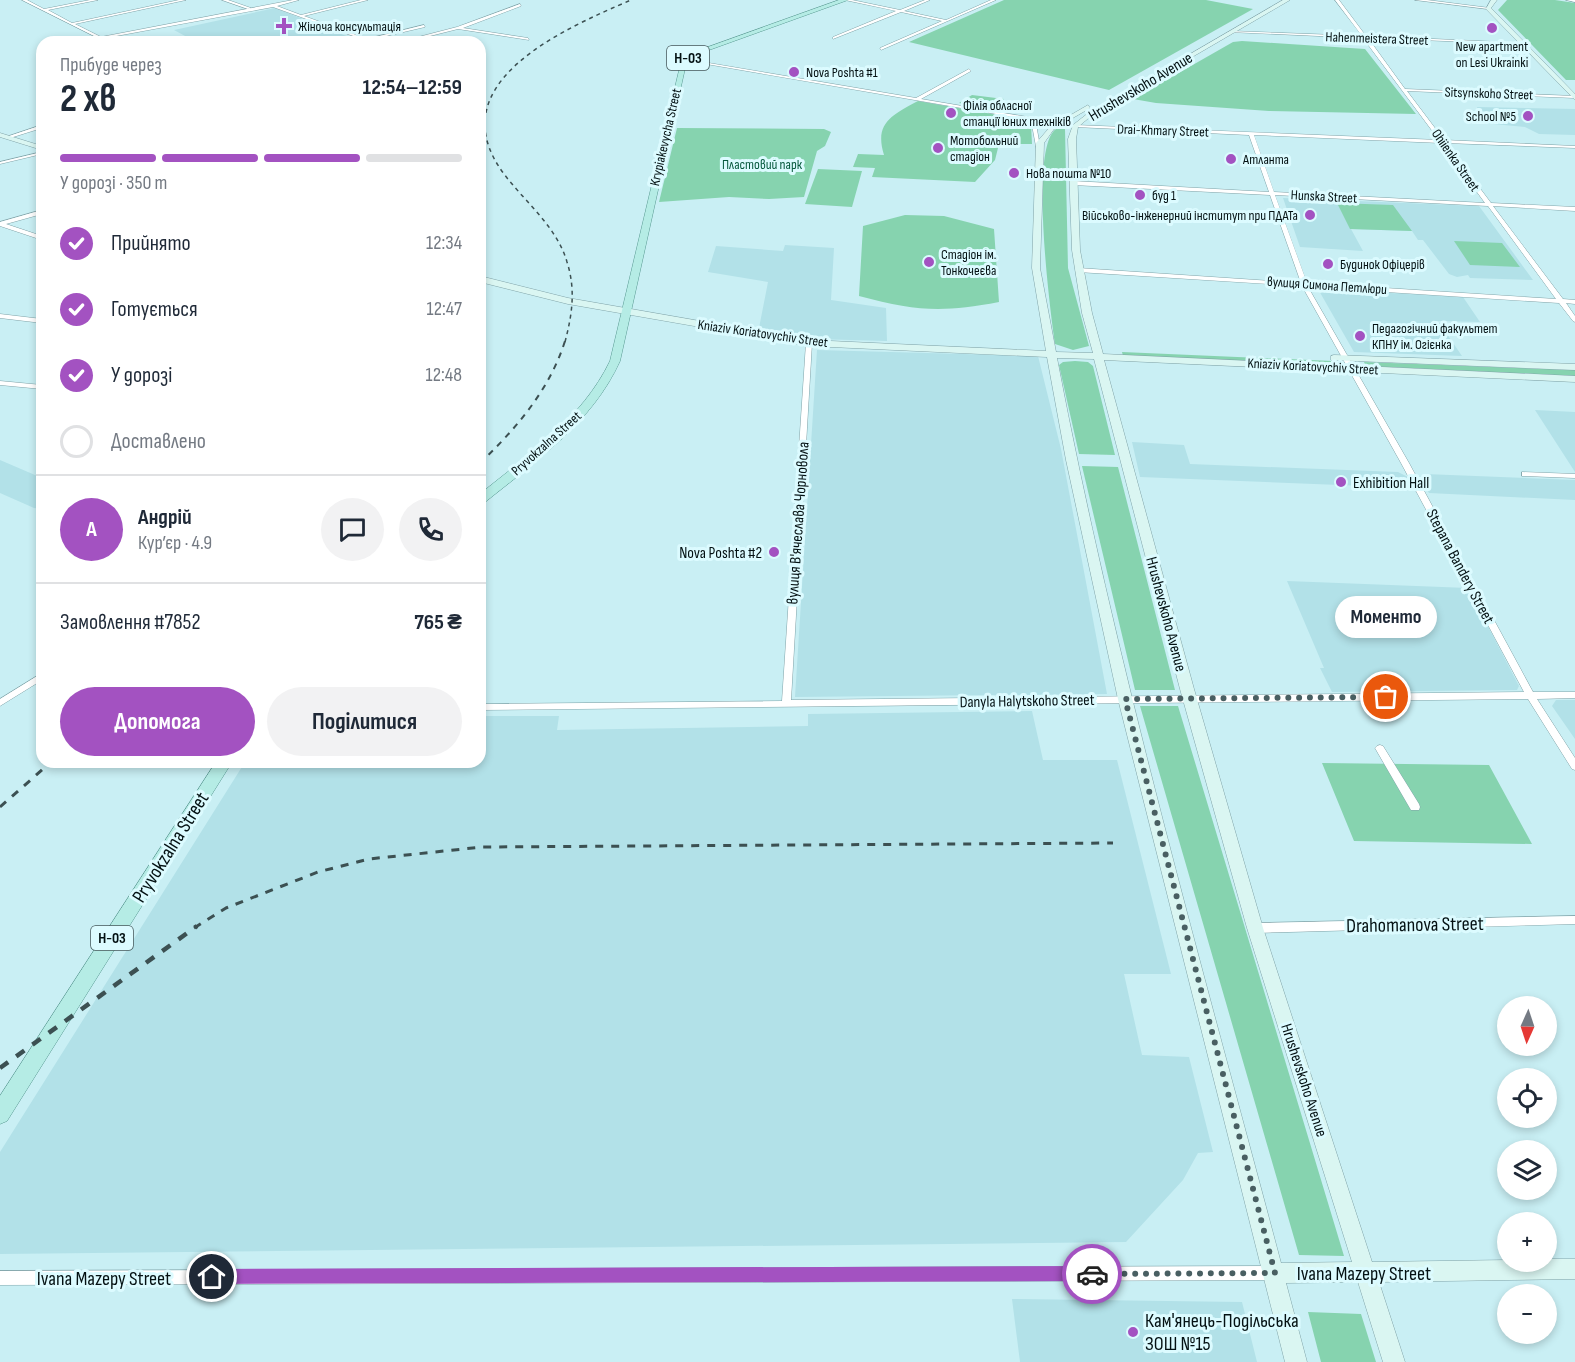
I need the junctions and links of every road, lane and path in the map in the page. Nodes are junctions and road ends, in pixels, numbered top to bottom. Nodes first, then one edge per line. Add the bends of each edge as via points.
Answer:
1 (24, 0) edge
2 (96, 0) edge
3 (184, 0) edge
4 (224, 0) edge
5 (297, 0) edge
6 (366, 0) edge
7 (846, 0) edge
8 (928, 0) edge
9 (994, 0) edge
10 (1275, 0) edge
11 (1287, 0) edge
12 (1336, 0) edge
13 (1418, 0) edge
14 (1449, 0) edge
15 (1568, 0) edge
16 (1575, 1) edge
17 (1490, 4) edge
18 (520, 5) dead end
19 (273, 6) junction
20 (251, 9) junction
21 (44, 10) junction
22 (899, 11) junction
23 (300, 16) junction
24 (946, 21) junction
25 (71, 24) junction
26 (424, 26) dead end
27 (458, 28) junction
28 (1231, 32) junction
29 (96, 36) edge
30 (110, 36) edge
31 (355, 36) edge
32 (386, 36) edge
33 (425, 36) edge
34 (834, 38) dead end
35 (1365, 38) junction
36 (528, 39) dead end
37 (1522, 43) junction
38 (881, 49) dead end
39 (685, 60) junction
40 (969, 70) dead end
41 (1404, 90) junction
42 (1575, 97) edge
43 (917, 99) junction
44 (1025, 118) junction
45 (1058, 124) junction
46 (1076, 126) junction
47 (36, 128) edge
48 (1251, 133) junction
49 (4, 136) edge
50 (1443, 142) junction
51 (36, 146) edge
52 (1575, 147) edge
53 (36, 154) edge
54 (1040, 154) junction
55 (0, 163) edge
56 (1073, 183) junction
57 (1273, 194) junction
58 (1487, 205) junction
59 (1575, 209) edge
60 (36, 214) edge
61 (0, 224) edge
62 (36, 236) edge
63 (1078, 270) junction
64 (486, 280) edge
65 (1304, 284) junction
66 (1561, 301) junction
67 (1575, 302) edge
68 (626, 312) junction
69 (0, 316) edge
70 (36, 320) edge
71 (1575, 320) edge
72 (809, 343) junction
73 (1051, 352) junction
74 (1098, 353) junction
75 (1346, 358) junction
76 (1575, 367) edge
77 (1352, 368) junction
78 (1575, 379) edge
79 (0, 383) edge
80 (36, 386) edge
81 (1525, 474) dead end
82 (1575, 476) edge
83 (486, 495) edge
84 (36, 680) edge
85 (1530, 695) junction
86 (1575, 695) edge
87 (1125, 699) junction
88 (1190, 699) junction
89 (0, 703) edge
90 (786, 704) junction
91 (486, 707) edge
92 (1380, 748) dead end
93 (1575, 766) edge
94 (220, 768) edge
95 (1414, 807) dead end
96 (1575, 920) edge
97 (1256, 928) junction
98 (0, 1114) edge
99 (1575, 1269) edge
100 (1275, 1273) junction
101 (1367, 1273) junction
102 (0, 1278) edge
103 (1296, 1362) edge
104 (1394, 1362) edge

1 - 21 street
2 - 21 street
3 - 25 street
4 - 20 street
5 - 19 street
6 - 23 street
7 - 22 street
7 - 39 main road, Н-03
8 - 22 street
9 - 24 street
10 - 45 main road, Hrushevskoho Avenue
11 - 28 main road, Hrushevskoho Avenue
12 - 35 street, Ohiienka Street
13 - 17 street
14 - 17 street
15 - 16 street
17 - 37 main road
18 - 27 street
19 - 20 street
19 - 23 street
20 - 30 street
21 - 25 street
22 - 24 street
22 - 34 street
23 - 31 street
24 - 38 street
25 - 29 street
26 - 32 street
27 - 33 street
27 - 36 street
28 - 35 street, Hahenmeistera Street
28 - 46 main road, Hrushevskoho Avenue
35 - 37 street, Hahenmeistera Street
35 - 41 street, Ohiienka Street
37 - 42 main road
39 - 43 street, Drai-Khmary Street
39 - 68 main road, Krypiakevycha Street / Н-03
40 - 43 street
41 - 42 street, Sitsynskoho Street
41 - 50 street, Ohiienka Street
43 - 44 street, Drai-Khmary Street
44 - 45 street, Drai-Khmary Street
44 - 54 street via 1034,124
45 - 46 street, Drai-Khmary Street
45 - 54 main road, Hrushevskoho Avenue via 1043,136
46 - 48 street, Drai-Khmary Street
46 - 56 main road, Hrushevskoho Avenue via 1072,139
47 - 49 street
48 - 50 street, Drai-Khmary Street
48 - 57 street, Stepana Bandery Street
49 - 51 main road
50 - 52 street, Drai-Khmary Street
50 - 58 street, Ohiienka Street
53 - 55 street
54 - 73 main road, Hrushevskoho Avenue via 1036,268
56 - 57 street, Hunska Street
56 - 63 main road, Hrushevskoho Avenue
57 - 58 street, Hunska Street
57 - 65 street, Stepana Bandery Street
58 - 59 street, Hunska Street
58 - 66 street, Ohiienka Street
60 - 61 street
61 - 62 street
63 - 65 street, вулиця Симона Петлюри
63 - 74 main road, Hrushevskoho Avenue
64 - 68 main road, Kniaziv Koriatovychiv Street
65 - 66 street, вулиця Симона Петлюри
65 - 75 street, Stepana Bandery Street
66 - 67 street, вулиця Симона Петлюри
66 - 71 street, Ohiienka Street
68 - 72 main road, Kniaziv Koriatovychiv Street
68 - 83 main road, Pryvokzalna Street / Н-03 via 609,378 576,419
69 - 70 street
72 - 73 main road, Kniaziv Koriatovychiv Street
72 - 90 street, вулиця В'ячеслава Чорновола
73 - 74 main road, Kniaziv Koriatovychiv Street
73 - 87 main road, Hrushevskoho Avenue
74 - 75 main road, Kniaziv Koriatovychiv Street
74 - 77 main road, Kniaziv Koriatovychiv Street
74 - 88 main road, Hrushevskoho Avenue
75 - 76 main road, Kniaziv Koriatovychiv Street
75 - 77 street, Stepana Bandery Street
77 - 78 main road, Kniaziv Koriatovychiv Street
77 - 85 street, Stepana Bandery Street
79 - 80 street
81 - 82 street
84 - 89 street
85 - 86 street, Danyla Halytskoho Street
85 - 88 street, Danyla Halytskoho Street
85 - 93 street, Stepana Bandery Street
87 - 88 street, Danyla Halytskoho Street
87 - 90 street, Danyla Halytskoho Street
87 - 100 main road, Hrushevskoho Avenue
88 - 97 main road, Hrushevskoho Avenue
90 - 91 street, Danyla Halytskoho Street
92 - 95 street
94 - 98 main road, Pryvokzalna Street / Н-03
96 - 97 street, Drahomanova Street
97 - 101 main road, Hrushevskoho Avenue
99 - 101 main road, Ivana Mazepy Street
100 - 101 main road, Ivana Mazepy Street
100 - 102 street, Ivana Mazepy Street
100 - 103 main road, Hrushevskoho Avenue
101 - 104 main road, Hrushevskoho Avenue

